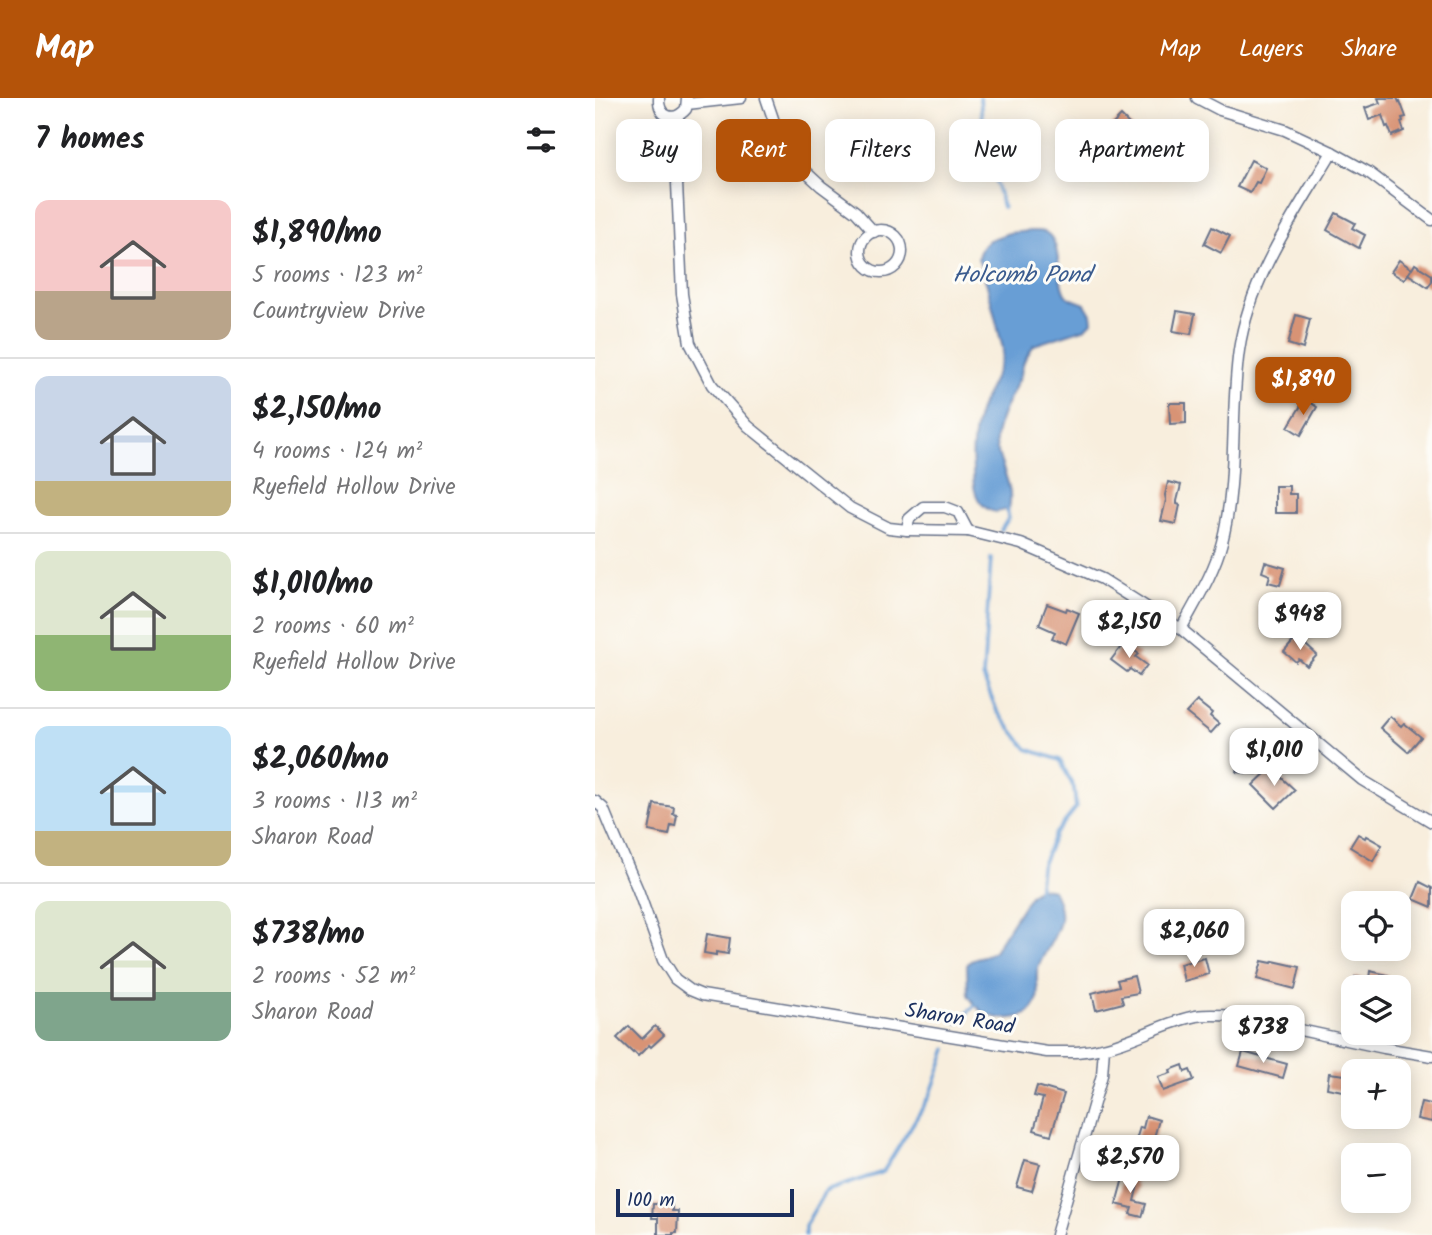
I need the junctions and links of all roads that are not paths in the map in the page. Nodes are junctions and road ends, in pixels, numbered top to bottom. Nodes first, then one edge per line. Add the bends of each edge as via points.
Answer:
1 (659, 98) edge
2 (741, 98) edge
3 (766, 98) edge
4 (1197, 98) edge
5 (687, 101) edge
6 (674, 117) junction
7 (1332, 152) junction
8 (1432, 220) edge
9 (874, 232) junction
10 (907, 530) junction
11 (968, 531) junction
12 (1181, 629) junction
13 (595, 801) edge
14 (1431, 820) edge
15 (1104, 1048) junction
16 (1432, 1056) edge
17 (1056, 1235) edge

1 - 6 street via 661,111
2 - 5 street
3 - 9 street via 780,139 796,163 865,219
4 - 7 street
5 - 6 street via 683,113
6 - 10 street via 682,294 690,343 712,385 748,426 850,508 889,528
7 - 8 street via 1368,172
7 - 12 street via 1286,229 1249,311 1240,349 1230,502 1222,541 1215,566
9 - 9 street via 863,240 861,260 876,272 890,271 900,261 902,247 888,231
10 - 11 street
10 - 11 street via 909,519 923,507 946,507 958,512
11 - 12 street via 1021,544 1102,579
12 - 14 street via 1362,780
13 - 15 street, Sharon Road via 603,808 663,960 675,979 690,990 712,998 1048,1052
15 - 16 street, Sharon Road via 1179,1021 1215,1014
15 - 17 street via 1103,1075

